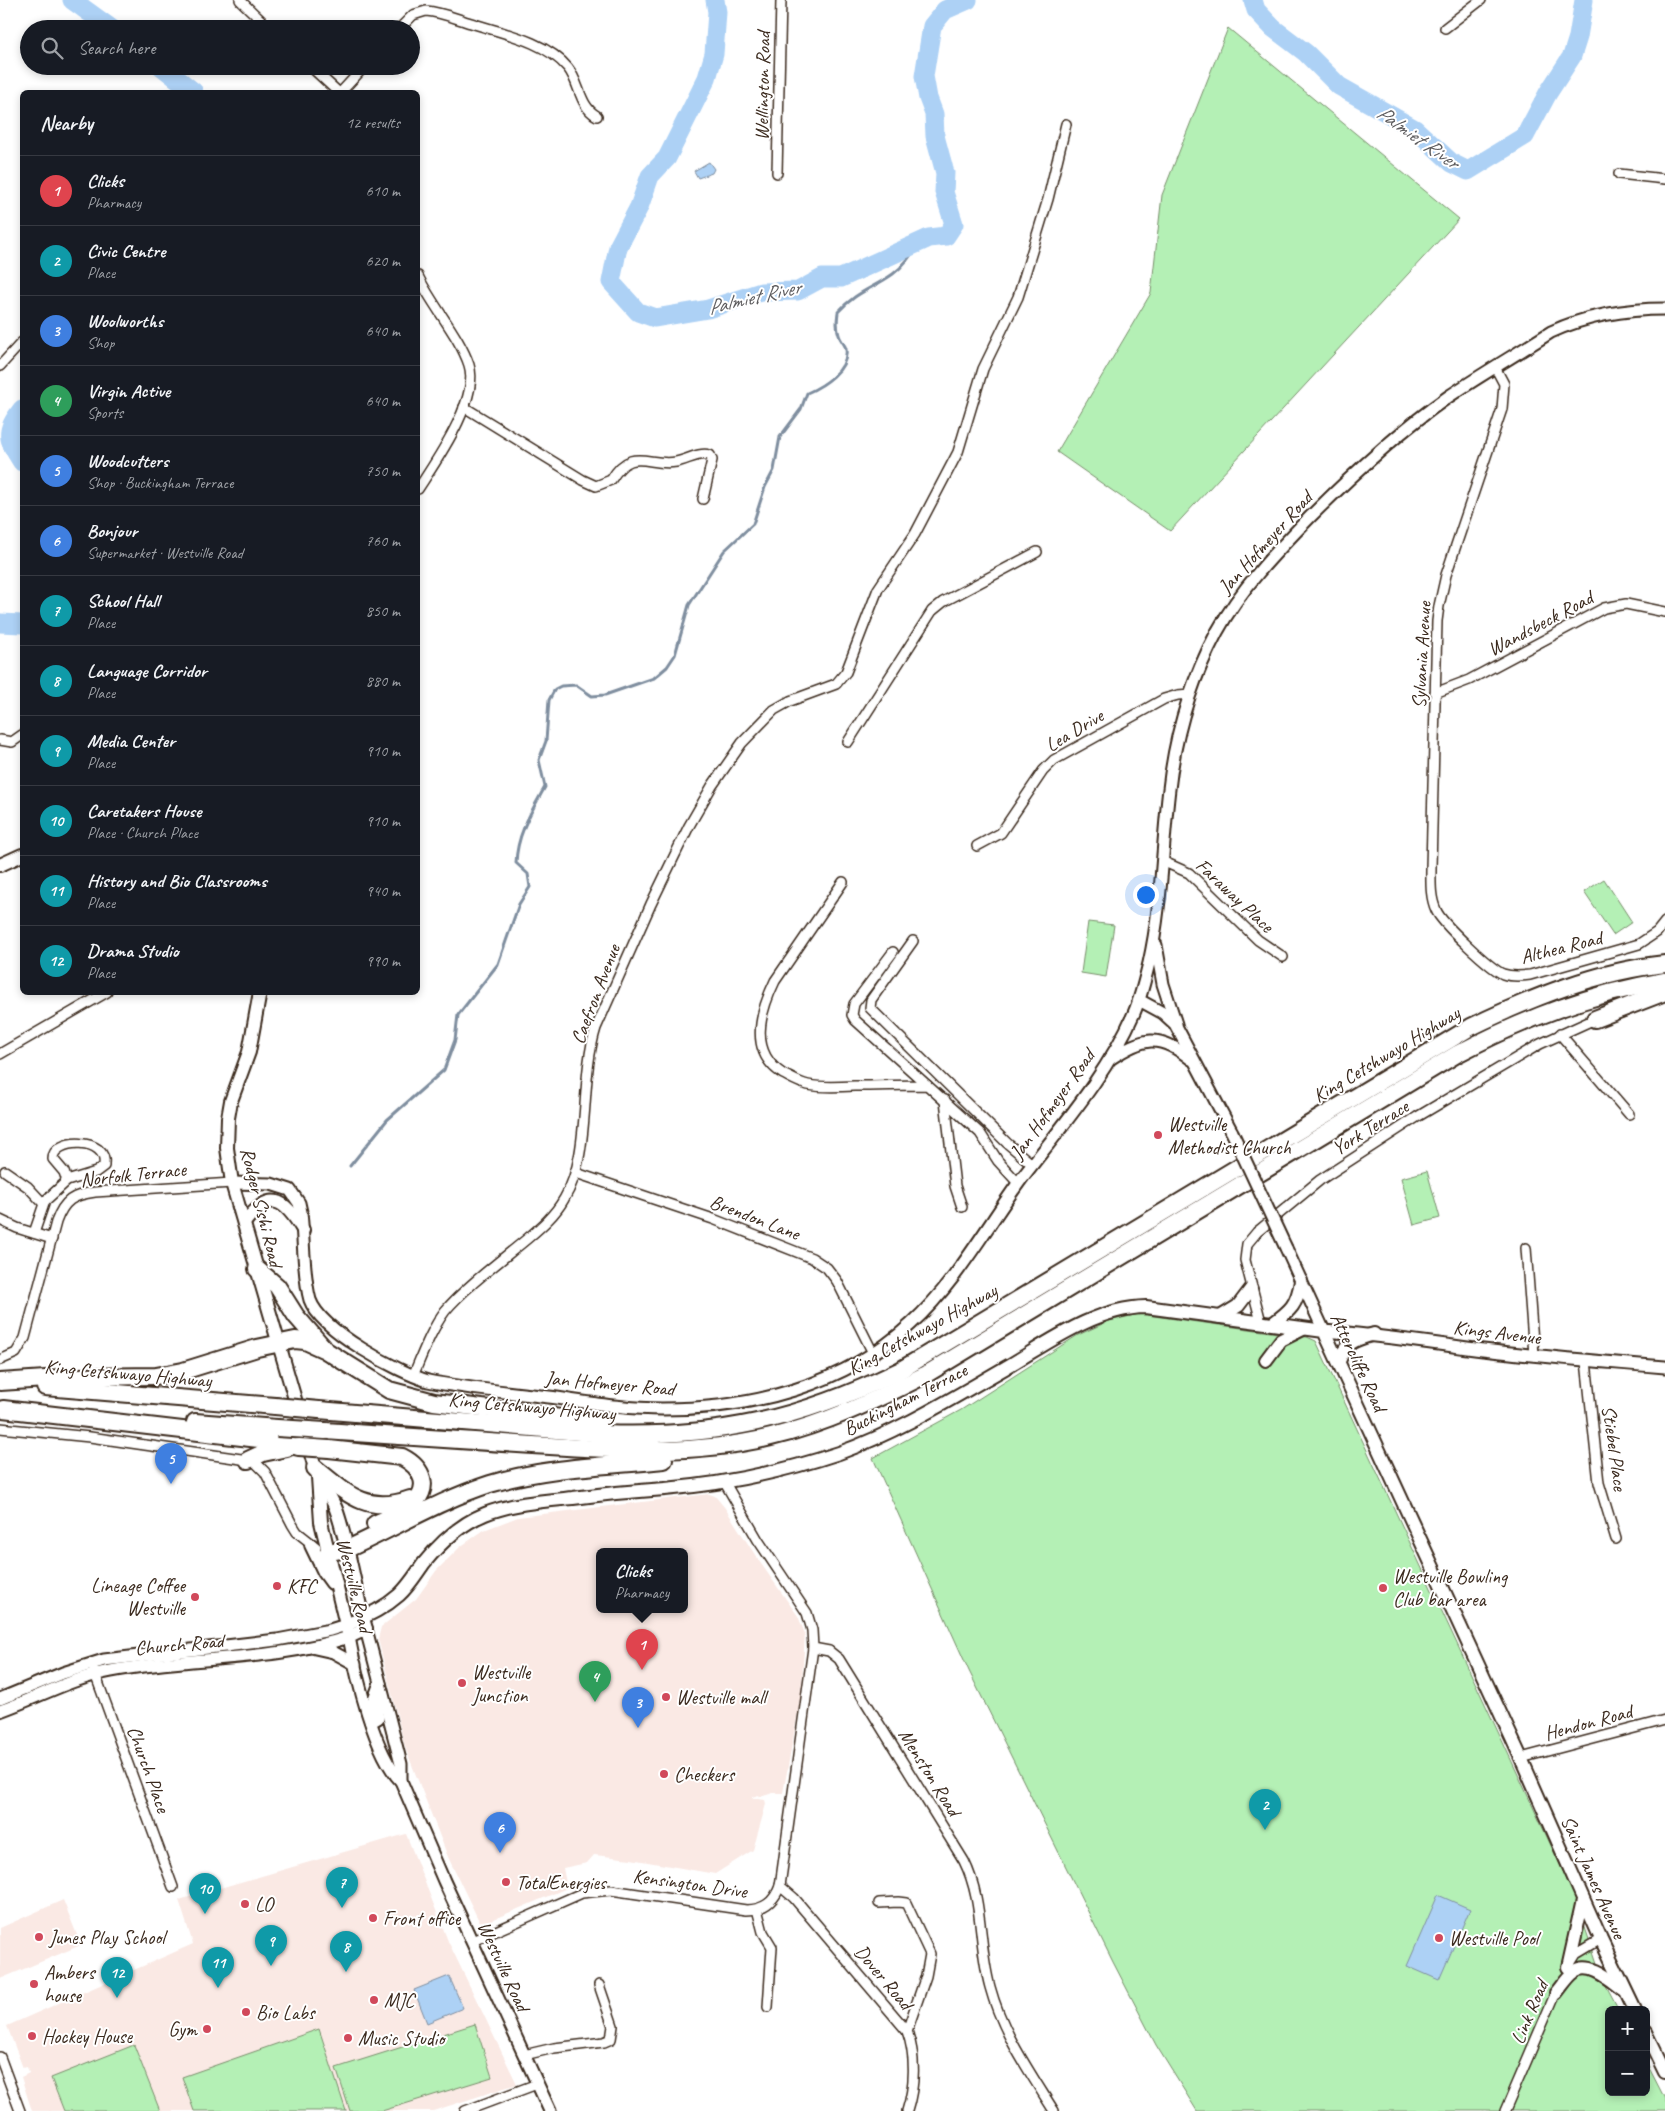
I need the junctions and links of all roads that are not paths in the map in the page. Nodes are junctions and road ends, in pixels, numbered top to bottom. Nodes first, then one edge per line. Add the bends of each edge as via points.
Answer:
1 (240, 0) edge
2 (782, 0) edge
3 (1481, 0) edge
4 (261, 20) edge
5 (409, 20) edge
6 (1445, 28) dead end
7 (320, 75) edge
8 (356, 75) edge
9 (338, 90) edge
10 (342, 90) edge
11 (598, 116) dead end
12 (1066, 124) dead end
13 (777, 173) dead end
14 (1619, 174) dead end
15 (1665, 179) edge
16 (420, 280) edge
17 (1665, 309) edge
18 (20, 344) edge
19 (0, 366) edge
20 (1495, 367) junction
21 (464, 407) junction
22 (420, 486) edge
23 (702, 499) dead end
24 (1037, 552) dead end
25 (1665, 612) edge
26 (1436, 693) junction
27 (1190, 694) junction
28 (20, 736) edge
29 (0, 740) edge
30 (848, 742) dead end
31 (977, 846) dead end
32 (20, 856) edge
33 (1162, 861) junction
34 (0, 865) edge
35 (843, 882) dead end
36 (1432, 897) joint
37 (1665, 922) edge
38 (1154, 936) junction
39 (913, 941) dead end
40 (893, 952) dead end
41 (1283, 958) dead end
42 (1665, 964) edge
43 (1665, 981) edge
44 (1665, 992) edge
45 (102, 995) edge
46 (260, 995) edge
47 (1139, 1000) junction
48 (1595, 1019) joint
49 (1179, 1031) junction
50 (1560, 1034) junction
51 (0, 1054) edge
52 (1106, 1062) junction
53 (1197, 1063) junction
54 (927, 1084) junction
55 (945, 1100) junction
56 (1629, 1114) dead end
57 (1033, 1165) junction
58 (4, 1171) dead end
59 (576, 1173) junction
60 (67, 1181) junction
61 (232, 1183) junction
62 (1018, 1183) junction
63 (43, 1204) junction
64 (962, 1207) dead end
65 (0, 1220) edge
66 (244, 1223) junction
67 (303, 1230) junction
68 (34, 1233) junction
69 (52, 1239) junction
70 (1526, 1248) dead end
71 (257, 1269) junction
72 (1301, 1281) junction
73 (1251, 1289) junction
74 (1220, 1317) junction
75 (1266, 1323) junction
76 (1305, 1328) junction
77 (1324, 1331) junction
78 (1374, 1334) junction
79 (280, 1342) junction
80 (325, 1350) junction
81 (872, 1353) junction
82 (1534, 1355) junction
83 (0, 1360) edge
84 (1266, 1360) dead end
85 (1339, 1361) junction
86 (1586, 1361) junction
87 (1665, 1367) edge
88 (413, 1376) junction
89 (0, 1383) edge
90 (1, 1409) edge
91 (787, 1415) junction
92 (0, 1428) edge
93 (729, 1445) junction
94 (300, 1447) junction
95 (248, 1460) junction
96 (316, 1472) junction
97 (725, 1483) junction
98 (418, 1496) junction
99 (1616, 1539) dead end
100 (346, 1545) junction
101 (322, 1547) junction
102 (336, 1586) junction
103 (364, 1624) junction
104 (347, 1631) junction
105 (309, 1647) junction
106 (813, 1648) junction
107 (354, 1664) junction
108 (93, 1669) junction
109 (380, 1683) junction
110 (0, 1699) edge
111 (0, 1711) edge
112 (1665, 1720) edge
113 (371, 1722) junction
114 (1521, 1758) junction
115 (401, 1781) junction
116 (780, 1886) junction
117 (174, 1888) dead end
118 (1583, 1900) junction
119 (879, 1903) dead end
120 (757, 1909) junction
121 (1601, 1939) junction
122 (473, 1941) junction
123 (1568, 1966) junction
124 (599, 1985) dead end
125 (1626, 1990) junction
126 (1556, 1992) junction
127 (1633, 2006) edge
128 (768, 2007) dead end
129 (907, 2031) junction
130 (1650, 2041) edge
131 (524, 2055) junction
132 (0, 2057) edge
133 (1665, 2072) edge
134 (537, 2084) junction
135 (20, 2111) edge
136 (465, 2111) edge
137 (550, 2111) edge
138 (907, 2111) edge
139 (1054, 2111) edge
140 (1505, 2111) edge

1 - 4 street
2 - 13 street, Wellington Road
3 - 6 street
5 - 11 street via 418,12 433,11 542,48 570,70 585,105
7 - 9 street
8 - 10 street
12 - 59 street, Caefron Avenue via 1048,200 1018,297 984,369 958,452 915,534 878,589 846,672 836,684 774,710 756,727 712,786 651,904 592,1040
14 - 15 street
16 - 21 street via 470,367 470,386
17 - 20 street, Jan Hofmeyer Road via 1594,316 1570,324 1551,332
18 - 19 street
20 - 26 street, Sylvania Avenue via 1504,384 1502,409 1441,595 1437,621
20 - 27 street, Jan Hofmeyer Road via 1447,398 1392,441 1277,551 1229,610
21 - 22 street via 451,436
21 - 23 street via 596,486 612,480 635,459 676,462 710,455 712,460
24 - 30 street via 932,611
25 - 26 street, Wandsbeck Road via 1626,604 1604,608 1469,680
26 - 36 street, Sylvania Avenue
27 - 31 street, Lea Drive via 1164,699 1054,760 1001,833
27 - 33 street, Jan Hofmeyer Road via 1172,770
28 - 29 street via 12,742
32 - 34 main road
33 - 38 street, Jan Hofmeyer Road
33 - 41 street, Faraway Place via 1189,873 1258,940
35 - 54 street via 775,981 767,998 760,1030 764,1053 780,1071 808,1085
36 - 37 street, Althea Road via 1444,922 1490,965 1512,976 1530,975 1639,944
38 - 47 street, Jan Hofmeyer Road
38 - 49 street via 1163,984
39 - 57 street via 869,1006
40 - 54 street via 854,1004 852,1015
42 - 91 highway, King Cetshwayo Highway via 1626,970 1562,989 1471,1027 899,1371 841,1398
43 - 93 highway, King Cetshwayo Highway via 1603,993 1491,1036 925,1375 857,1408 803,1428
44 - 48 highway
45 - 51 street
46 - 61 main road, Rodger Sishi Road via 250,1052 229,1111 226,1148
47 - 49 street, Attercliffe Road via 1163,1013
47 - 52 street, Jan Hofmeyer Road
48 - 50 street, York Terrace
49 - 53 street, Attercliffe Road
50 - 56 street
50 - 73 street, York Terrace via 1417,1117 1337,1168 1298,1198 1247,1244 1245,1260
52 - 53 street via 1140,1042 1157,1040 1173,1046
52 - 57 street, Jan Hofmeyer Road
53 - 72 street, Attercliffe Road, bridge
54 - 55 street
55 - 62 street via 980,1133 998,1161
55 - 64 street via 955,1186
57 - 62 street, Jan Hofmeyer Road
58 - 63 street via 28,1187
59 - 81 street, Brendon Lane via 713,1219 822,1264 837,1281
59 - 88 street, Caefron Avenue via 564,1201 553,1215 446,1311
60 - 60 street via 53,1158 56,1150 82,1143 95,1146 104,1159 102,1168
60 - 63 street
61 - 66 main road, Rodger Sishi Road
61 - 67 street, Jan Hofmeyer Road via 272,1184 290,1190 299,1203
61 - 69 street, Norfolk Terrace via 75,1196 60,1213
62 - 81 street, Jan Hofmeyer Road via 933,1302 896,1338
63 - 68 street
65 - 68 street
66 - 67 main road via 257,1207 276,1202 287,1207
66 - 71 main road, Rodger Sishi Road
67 - 88 street, Jan Hofmeyer Road via 308,1290 315,1309 330,1326 349,1339
68 - 69 street
69 - 83 street, Norfolk Terrace via 25,1338 16,1353
70 - 82 street
71 - 79 main road, Rodger Sishi Road
71 - 80 highway via 277,1286 296,1316
72 - 75 main road via 1298,1298 1292,1307
72 - 77 street, Attercliffe Road
73 - 74 main road via 1238,1306
73 - 75 street, York Terrace
74 - 75 main road, Buckingham Terrace
74 - 97 main road, Buckingham Terrace via 1146,1307 1105,1314 1070,1330 947,1402 879,1437 801,1465
75 - 76 main road, Buckingham Terrace
76 - 77 main road, Buckingham Terrace
76 - 84 main road via 1282,1340
77 - 78 street, Kings Avenue
77 - 85 main road, Attercliffe Road
78 - 82 street, Kings Avenue
78 - 85 main road via 1350,1343
79 - 80 highway via 305,1341
79 - 89 highway via 156,1376 76,1377
79 - 96 main road, Westville Road
80 - 91 highway via 389,1390 434,1402 642,1426
81 - 88 street, Jan Hofmeyer Road via 833,1376 767,1398 669,1409 625,1407 445,1384
82 - 86 street, Kings Avenue
85 - 114 main road, Attercliffe Road
86 - 87 street, Kings Avenue
86 - 99 street, Stiebel Place via 1599,1483
89 - 91 highway, King Cetshwayo Highway, bridge via 604,1434 710,1431
90 - 93 highway, King Cetshwayo Highway, bridge via 646,1451
90 - 94 highway via 267,1440
92 - 95 street via 90,1437
93 - 100 highway via 667,1460 509,1478
94 - 95 highway via 263,1453
94 - 98 highway, bridge via 389,1454 406,1459 416,1466 422,1477
95 - 101 street via 262,1468 292,1524
96 - 98 highway via 350,1496 369,1504 395,1504
96 - 100 main road, Westville Road via 330,1495
96 - 101 main road, Westville Road
97 - 103 main road, Buckingham Terrace via 541,1501 486,1514 454,1532 437,1547 401,1593
97 - 106 street via 807,1613
98 - 100 highway via 410,1506
100 - 101 highway
100 - 103 main road, Westville Road
101 - 102 main road, Westville Road
101 - 102 main road via 324,1572
102 - 104 main road, Westville Road
103 - 104 main road, Church Road
103 - 109 street, Westville Road
104 - 105 street, Church Road
104 - 107 street, Westville Road
104 - 108 street, Church Road via 330,1630 277,1640 116,1658
105 - 107 street via 328,1650
105 - 108 street, Church Road via 266,1654
106 - 116 street
106 - 139 street, Menston Road via 829,1651 839,1659 964,1861 974,1881 986,1968 996,2007 1016,2051
107 - 113 street, Westville Road
108 - 110 street, Church Road via 63,1672
108 - 111 street, Church Road
108 - 117 street, Church Place
109 - 113 street via 374,1699 379,1716 378,1720
109 - 115 street, Westville Road via 401,1764
112 - 114 street, Hendon Road
113 - 115 street, Westville Road via 392,1772
114 - 118 main road, Saint James Avenue
115 - 122 street, Westville Road
116 - 120 street, Kensington Drive via 775,1898
116 - 129 street, Dover Road via 794,1898
118 - 121 main road, Saint James Avenue
118 - 123 main road
119 - 129 street via 906,1903 930,1954
120 - 122 street, Kensington Drive via 591,1890
120 - 128 street via 763,1932 772,1947
121 - 123 street, Link Road via 1576,1954
121 - 125 main road, Saint James Avenue
122 - 131 street, Westville Road
123 - 126 street, Link Road
124 - 131 street via 613,2026 611,2039
125 - 126 main road via 1598,1971 1582,1969 1571,1974
125 - 127 main road, Saint James Avenue
126 - 140 street, Link Road
129 - 138 street, Dover Road via 914,2058
130 - 133 main road
131 - 134 street, Westville Road
132 - 135 street
134 - 136 street
134 - 137 street, Westville Road

